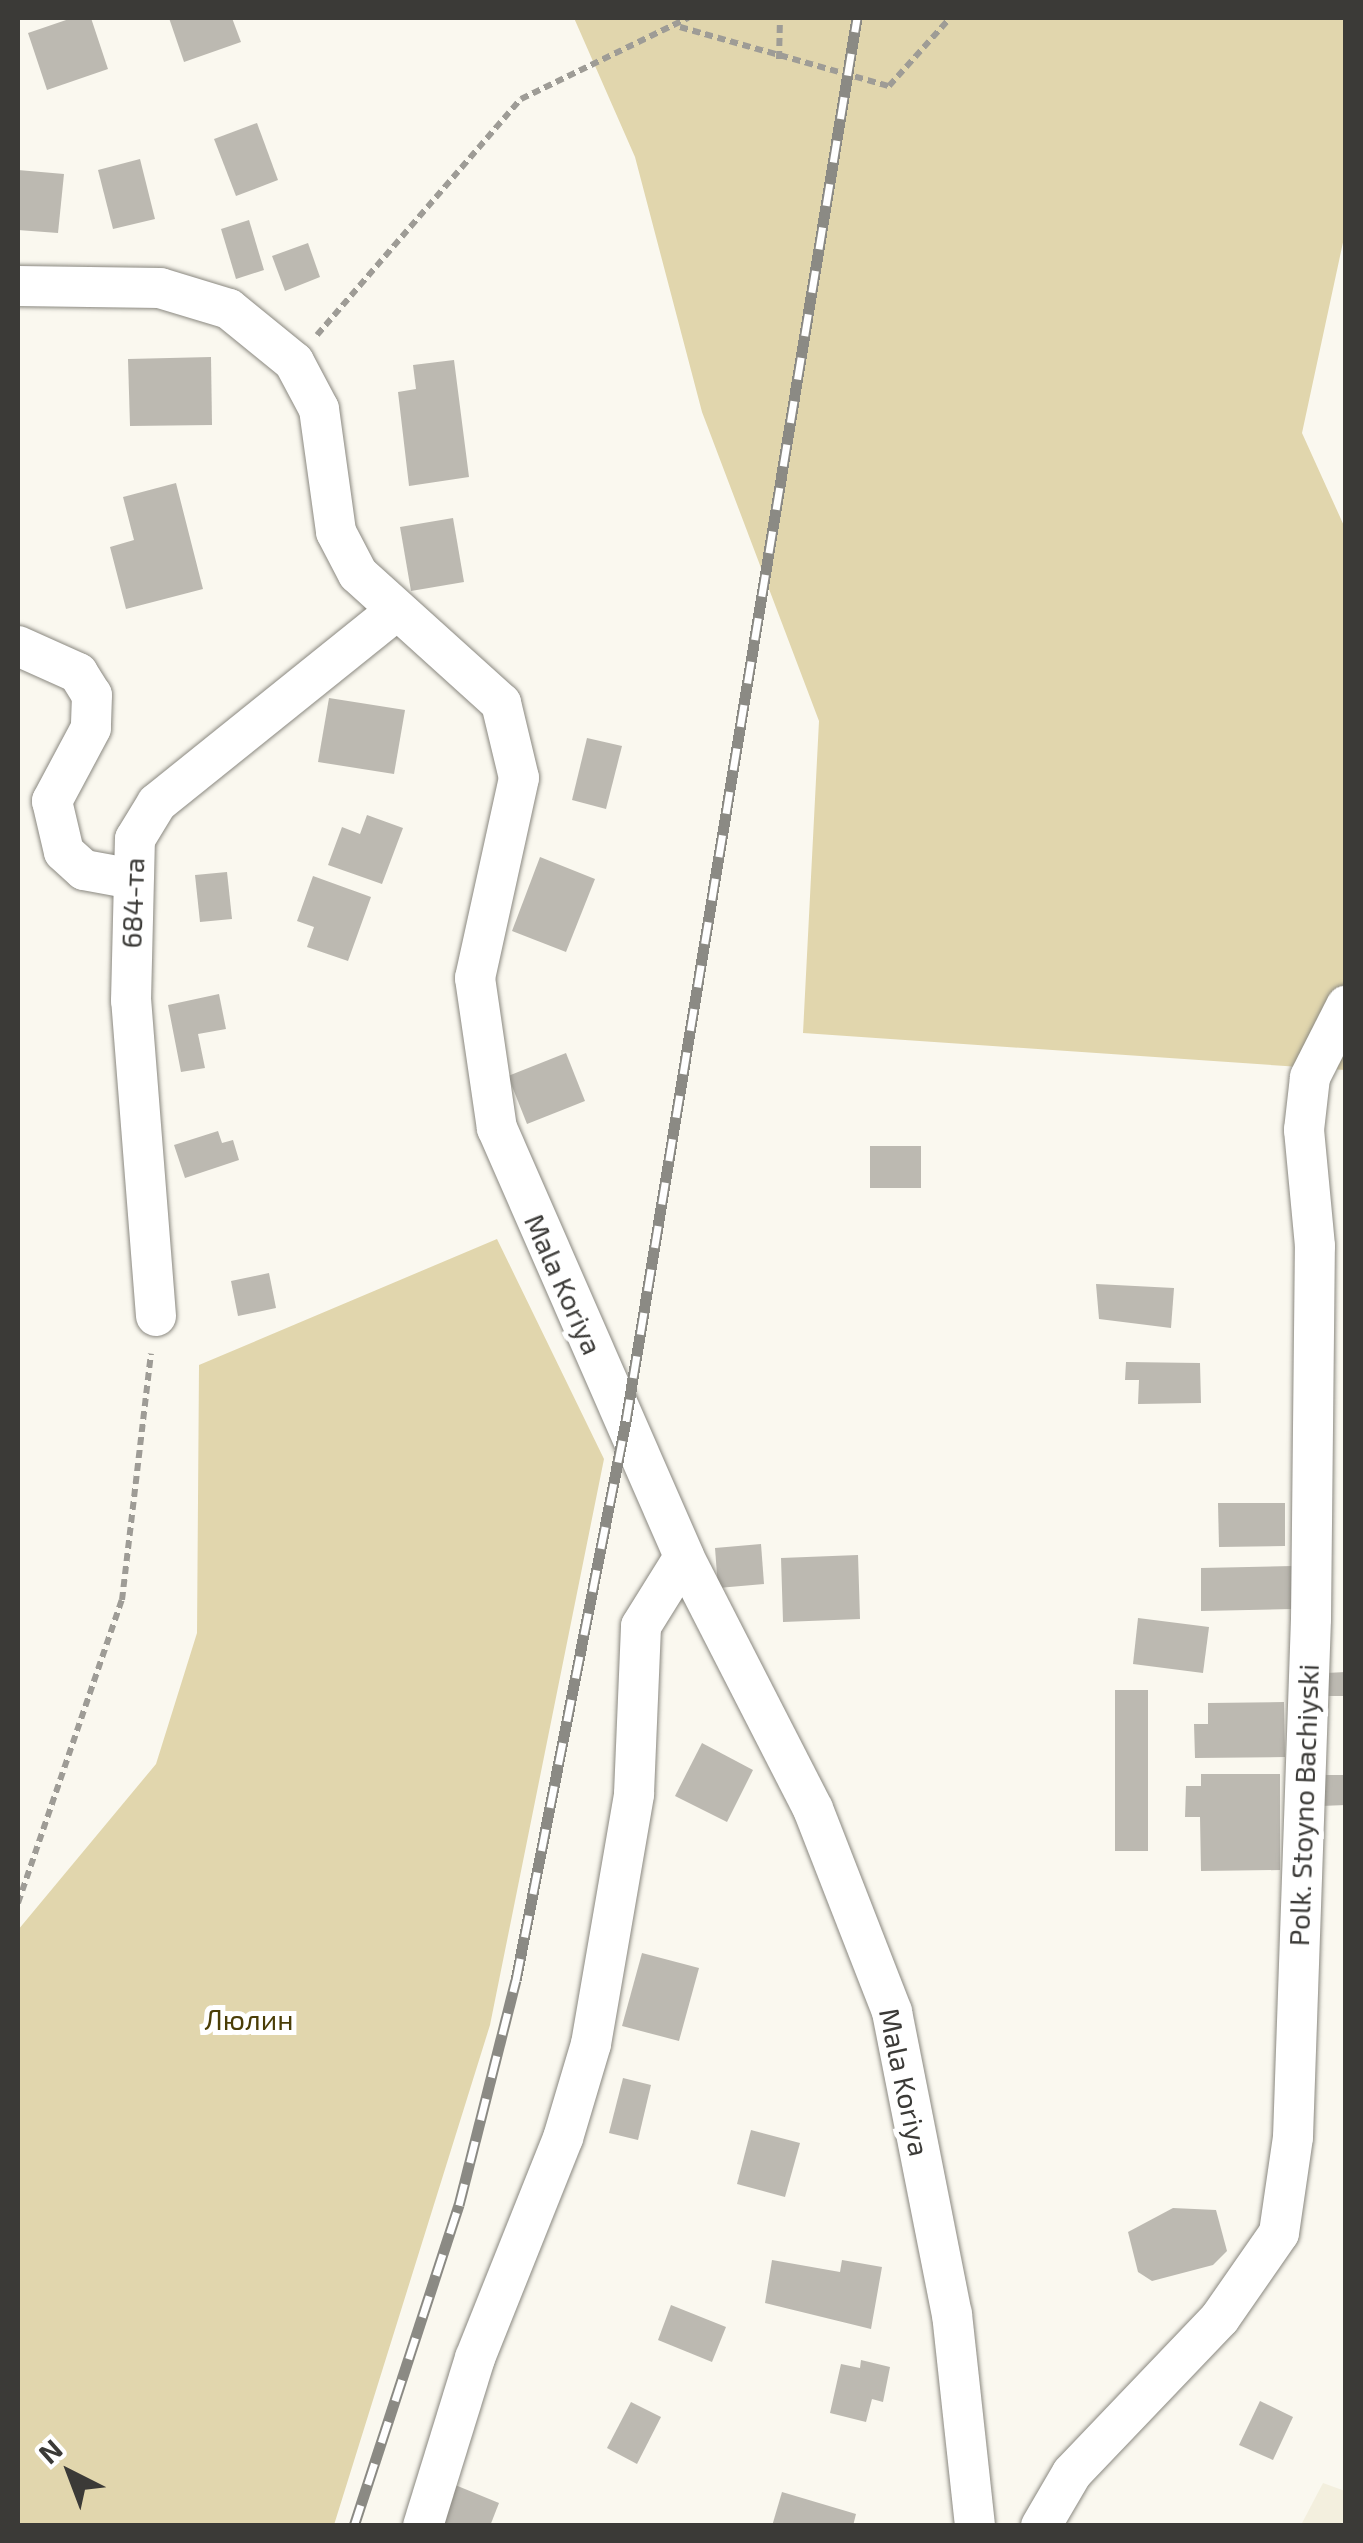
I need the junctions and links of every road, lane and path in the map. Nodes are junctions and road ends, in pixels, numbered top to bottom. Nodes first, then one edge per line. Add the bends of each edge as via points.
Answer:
1 (688, 18) edge
2 (780, 18) edge
3 (950, 18) edge
4 (680, 27) junction
5 (779, 59) junction
6 (18, 286) edge
7 (294, 362) junction
8 (396, 611) junction
9 (18, 646) edge
10 (132, 879) junction
11 (1346, 1006) edge
12 (156, 1316) joint
13 (684, 1557) junction
14 (18, 1903) edge
15 (423, 2526) edge
16 (975, 2526) edge
17 (1042, 2526) edge

1 - 4 path
2 - 5 path
3 - 5 path via 889,86
4 - 5 path
4 - 7 path via 521,99
6 - 7 street, Mala Koriya via 160,288 230,309
7 - 8 street, Mala Koriya via 320,409 336,532 358,574
8 - 10 street, 684-та via 157,804 134,838
8 - 13 street, Mala Koriya via 501,703 519,778 475,978 493,1112
9 - 10 street via 78,673 92,695 91,728 52,801 64,852 84,870
10 - 12 street, 684-та via 131,1001
11 - 17 street, Polk. Stoyno Bachiyski via 1310,1077 1304,1130 1315,1246 1311,1619 1293,2137 1279,2232 1220,2318 1072,2472
12 - 14 path via 122,1600
13 - 15 street via 641,1626 634,1794 591,2044 563,2138 474,2358 447,2468
13 - 16 street, Mala Koriya via 814,1809 892,2012 952,2314

